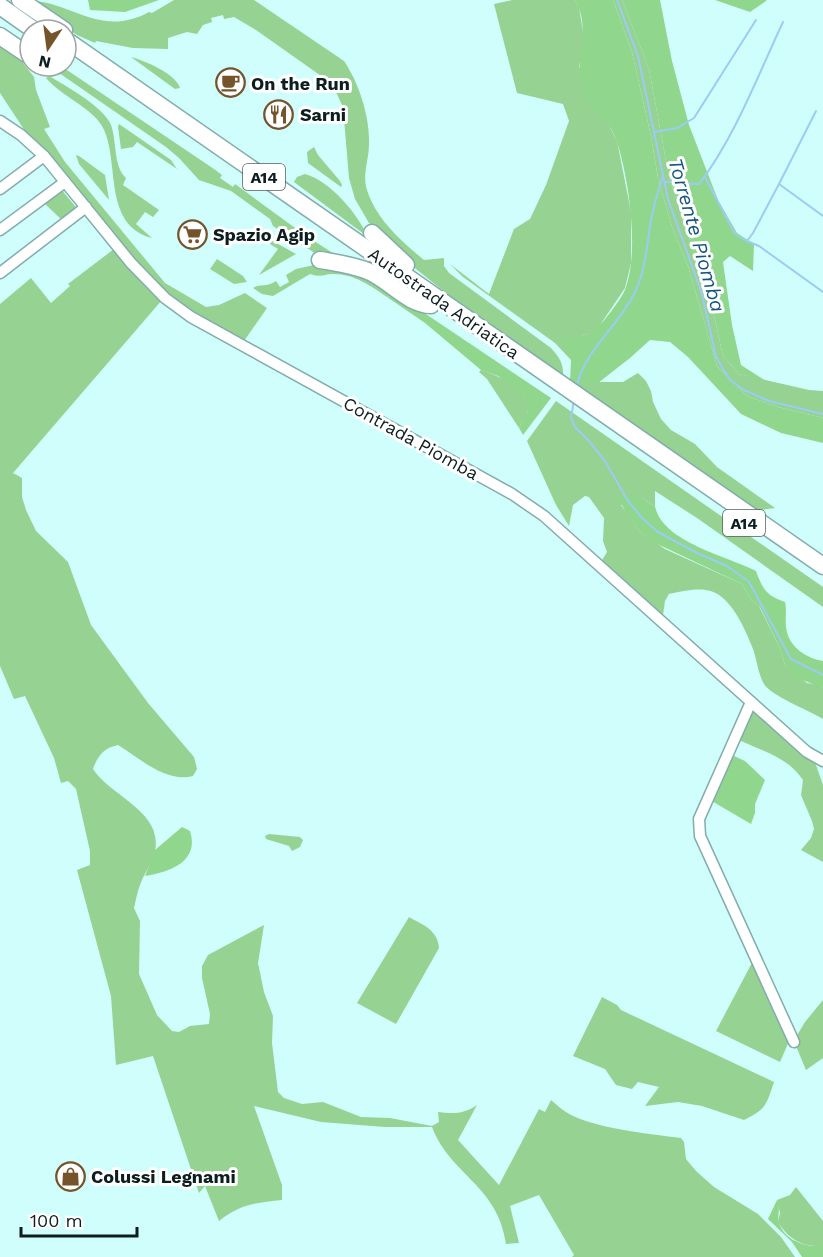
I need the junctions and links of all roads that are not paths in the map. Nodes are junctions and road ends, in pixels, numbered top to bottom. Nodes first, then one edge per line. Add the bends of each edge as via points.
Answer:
1 (9, 0) edge
2 (20, 0) edge
3 (0, 6) edge
4 (35, 18) edge
5 (46, 18) edge
6 (18, 19) edge
7 (0, 36) edge
8 (78, 43) edge
9 (18, 48) edge
10 (78, 60) edge
11 (0, 121) edge
12 (44, 156) junction
13 (65, 182) junction
14 (0, 189) edge
15 (86, 207) junction
16 (0, 231) edge
17 (372, 233) dead end
18 (320, 260) dead end
19 (0, 273) edge
20 (431, 305) junction
21 (462, 315) junction
22 (670, 466) junction
23 (823, 566) edge
24 (823, 578) edge
25 (751, 702) junction
26 (823, 761) edge
27 (794, 1042) dead end

1 - 4 highway
2 - 5 highway, Autostrada Adriatica
3 - 6 highway
7 - 9 highway
8 - 21 highway, Autostrada Adriatica / A14
10 - 20 highway, Autostrada Adriatica / A14
11 - 12 street, Contrada Piomba
12 - 13 street, Contrada Piomba
12 - 14 street
13 - 15 street, Contrada Piomba
13 - 16 street
15 - 19 street
15 - 25 street, Contrada Piomba via 165,298 191,317 544,516
17 - 21 highway via 408,267 455,302
18 - 20 highway via 365,270 421,305
20 - 22 highway, Autostrada Adriatica / A14
21 - 22 highway, Autostrada Adriatica / A14
22 - 23 highway, Autostrada Adriatica / A14
22 - 24 highway, Autostrada Adriatica / A14
25 - 26 street, Contrada Piomba via 807,752
25 - 27 street via 699,819 700,836

